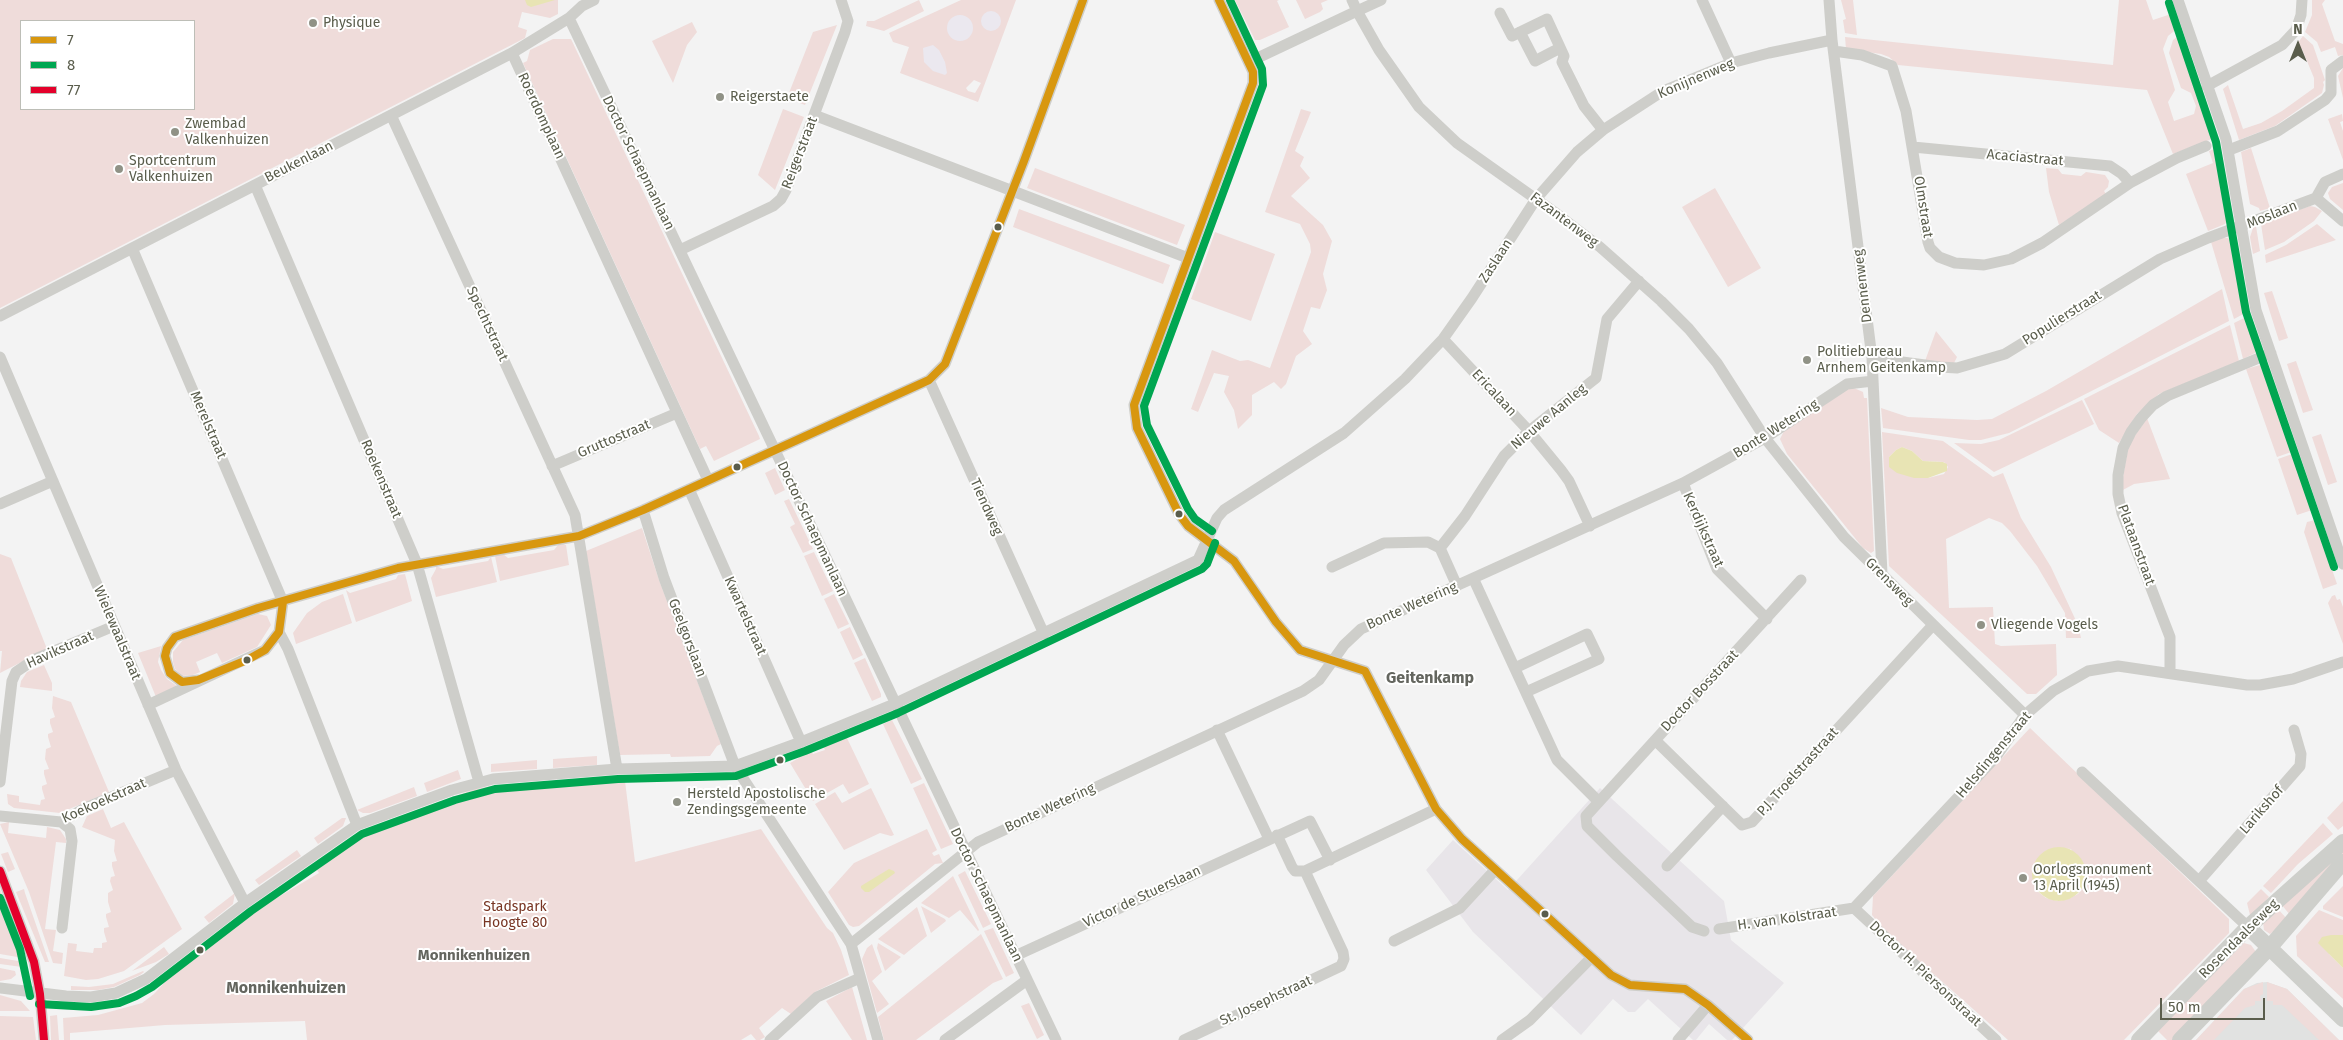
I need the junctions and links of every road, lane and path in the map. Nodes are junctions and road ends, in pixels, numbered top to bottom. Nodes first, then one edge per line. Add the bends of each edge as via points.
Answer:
1 (594, 0) edge
2 (841, 0) edge
3 (1083, 0) edge
4 (1220, 0) edge
5 (1352, 0) edge
6 (1381, 0) edge
7 (1702, 0) edge
8 (1829, 0) edge
9 (2178, 0) edge
10 (2302, 0) edge
11 (1357, 11) junction
12 (1500, 13) dead end
13 (569, 18) junction
14 (1520, 32) junction
15 (1833, 46) junction
16 (1560, 48) junction
17 (512, 53) junction
18 (2343, 61) edge
19 (1248, 62) junction
20 (1731, 63) junction
21 (2207, 86) junction
22 (391, 115) junction
23 (814, 116) junction
24 (1602, 130) junction
25 (2206, 146) dead end
26 (1914, 147) junction
27 (2229, 150) junction
28 (2343, 174) edge
29 (2130, 183) junction
30 (254, 185) junction
31 (1012, 192) junction
32 (2316, 198) junction
33 (1536, 199) junction
34 (2343, 221) edge
35 (2242, 225) junction
36 (132, 248) junction
37 (680, 250) junction
38 (1188, 258) junction
39 (1639, 281) junction
40 (0, 316) edge
41 (1442, 339) junction
42 (2271, 353) junction
43 (0, 357) edge
44 (1872, 358) junction
45 (929, 380) junction
46 (1873, 381) junction
47 (677, 413) junction
48 (1529, 431) junction
49 (1765, 438) junction
50 (774, 450) junction
51 (552, 466) junction
52 (708, 480) junction
53 (53, 481) junction
54 (1683, 484) junction
55 (689, 489) junction
56 (0, 504) edge
57 (643, 510) junction
58 (1590, 526) junction
59 (578, 536) junction
60 (1206, 539) junction
61 (1440, 548) junction
62 (2343, 563) edge
63 (417, 564) junction
64 (1332, 567) dead end
65 (1882, 574) junction
66 (1474, 580) junction
67 (1801, 580) dead end
68 (1457, 586) junction
69 (283, 602) junction
70 (1767, 619) junction
71 (1932, 625) junction
72 (114, 626) junction
73 (279, 632) junction
74 (1044, 634) junction
75 (1333, 660) junction
76 (2343, 662) edge
77 (1515, 668) junction
78 (2170, 672) junction
79 (0, 679) edge
80 (198, 680) junction
81 (12, 681) junction
82 (1526, 692) junction
83 (894, 704) junction
84 (148, 705) junction
85 (2025, 715) junction
86 (1217, 730) junction
87 (2294, 730) dead end
88 (1655, 740) junction
89 (800, 742) junction
90 (734, 766) junction
91 (176, 770) junction
92 (616, 770) junction
93 (2082, 772) dead end
94 (0, 782) edge
95 (478, 782) junction
96 (1598, 801) junction
97 (1724, 806) junction
98 (1436, 810) junction
99 (0, 816) edge
100 (61, 822) junction
101 (357, 826) junction
102 (1273, 837) junction
103 (2343, 842) edge
104 (965, 851) junction
105 (1330, 860) junction
106 (2343, 862) edge
107 (1667, 866) dead end
108 (1496, 870) junction
109 (0, 871) edge
110 (1305, 871) junction
111 (2199, 881) junction
112 (245, 903) junction
113 (1854, 908) junction
114 (2248, 927) junction
115 (62, 928) dead end
116 (1719, 929) dead end
117 (1704, 931) dead end
118 (1394, 941) dead end
119 (851, 944) junction
120 (2270, 947) junction
121 (1015, 956) junction
122 (1592, 958) junction
123 (860, 978) junction
124 (1026, 980) junction
125 (0, 988) edge
126 (40, 994) junction
127 (1708, 1005) junction
128 (2343, 1019) edge
129 (44, 1040) edge
130 (770, 1040) edge
131 (878, 1040) edge
132 (945, 1040) edge
133 (1056, 1040) edge
134 (1184, 1040) edge
135 (1502, 1040) edge
136 (1678, 1040) edge
137 (1748, 1040) edge
138 (1996, 1040) edge
139 (2139, 1040) edge
140 (2180, 1040) edge

1 - 13 street, Beukenlaan
2 - 23 street, Reigerstraat via 848,21
3 - 31 street
4 - 19 street
5 - 11 street, Fazantenweg
6 - 11 street
7 - 20 street
8 - 15 street, Dennenweg
9 - 21 street
10 - 21 street via 2296,30 2282,46
11 - 19 street
11 - 33 street, Fazantenweg via 1418,107 1457,143
12 - 14 street via 1512,36
13 - 17 street, Beukenlaan
13 - 37 street, Doctor Schaepmanlaan
14 - 16 street via 1535,61
14 - 16 street via 1546,19
15 - 20 street, Konijnenweg via 1769,53
15 - 26 street, Olmstraat via 1892,66
15 - 44 street, Dennenweg
16 - 24 street via 1564,56 1562,62 1584,106
17 - 22 street, Beukenlaan
17 - 47 street, Roerdomplaan
18 - 27 street via 2331,70 2332,93 2324,100 2278,131
19 - 38 street via 1253,72 1253,83
20 - 24 street, Konijnenweg via 1663,91
21 - 27 street
22 - 30 street, Beukenlaan
22 - 51 street, Spechtstraat
23 - 31 street
23 - 37 street, Reigerstraat via 781,199 773,206
24 - 33 street, Konijnenweg via 1577,152
25 - 29 street, Olmstraat
26 - 29 street, Acaciastraat via 2110,166
26 - 29 street, Olmstraat via 1930,248 1939,257 1955,263 1984,265 2011,259 2042,243
27 - 35 street
28 - 32 street via 2325,182
30 - 36 street, Beukenlaan
30 - 63 street, Roekenstraat
31 - 38 street
31 - 45 street via 945,364
32 - 34 street
32 - 35 street, Moslaan
33 - 39 street, Fazantenweg
33 - 41 street, Zaslaan
35 - 42 street, Moslaan via 2256,310
35 - 44 street, Populierstraat via 2160,259 2005,354 1957,368
36 - 40 street, Beukenlaan
36 - 69 street, Merelstraat
37 - 50 street, Doctor Schaepmanlaan
38 - 60 street via 1134,405 1137,428 1179,514 1188,526
39 - 48 street, Nieuwe Aanleg via 1607,319 1596,378
39 - 49 street, Fazantenweg via 1689,329 1717,363
41 - 48 street, Ericalaan
41 - 60 street, Zaslaan via 1405,379 1344,433 1224,510 1216,518
42 - 62 street, Moslaan
42 - 78 street, Plataanstraat via 2180,389 2153,405 2130,432 2119,462 2118,494 2122,512 2170,637
43 - 53 street, Wielewaalstraat
44 - 46 street, Dennenweg
45 - 50 street
45 - 74 street, Tiendweg
46 - 49 street, Bonte Wetering via 1847,384
46 - 65 street, Dennenweg
47 - 51 street, Gruttostraat
47 - 52 street, Roerdomplaan
48 - 58 street, Ericalaan via 1569,481
48 - 61 street, Nieuwe Aanleg via 1504,456
49 - 54 street, Bonte Wetering
49 - 65 street, Grensweg via 1811,499
50 - 52 street
50 - 83 street, Doctor Schaepmanlaan
51 - 59 street, Spechtstraat via 574,515
52 - 55 street
53 - 56 street
53 - 72 street, Wielewaalstraat
54 - 58 street, Bonte Wetering
54 - 70 street, Kerdijkstraat via 1717,569
55 - 57 street
55 - 89 street, Kwartelstraat
57 - 59 street
57 - 90 street, Geelgorslaan via 664,578
58 - 66 street, Bonte Wetering
59 - 63 street
59 - 92 street
60 - 74 street, Zaslaan via 1198,560
60 - 75 street via 1234,561 1276,622 1300,650
61 - 64 street via 1428,542 1384,543
61 - 68 street
63 - 69 street
63 - 95 street, Roekenstraat
65 - 71 street, Grensweg
66 - 68 street, Bonte Wetering
66 - 77 street
67 - 70 street, Doctor Bosstraat
68 - 75 street, Bonte Wetering via 1361,629
69 - 73 street
69 - 80 street via 175,637 165,656 170,673 182,682
70 - 88 street, Doctor Bosstraat
71 - 85 street, Grensweg
71 - 97 street, P.J. Troelstrastraat via 1752,822 1742,825
72 - 81 street, Havikstraat via 35,659 20,668
72 - 84 street, Wielewaalstraat
73 - 80 street via 265,650
73 - 101 street
74 - 83 street, Zaslaan
75 - 86 street, Bonte Wetering via 1319,680 1303,691
75 - 98 street via 1365,671
76 - 78 street, Helsdingenstraat via 2293,679 2260,685
77 - 82 street
77 - 82 street via 1587,634 1599,659
78 - 85 street, Helsdingenstraat via 2118,666 2088,671 2053,691
79 - 81 street, Havikstraat
80 - 84 street
81 - 94 street, Havikstraat
82 - 96 street via 1561,766
83 - 89 street, Zaslaan
83 - 104 street, Doctor Schaepmanlaan
84 - 91 street, Wielewaalstraat
85 - 113 street, Helsdingenstraat via 1995,758
86 - 102 street
86 - 104 street, Bonte Wetering
87 - 111 street, Larikshof via 2301,754 2300,766
88 - 96 street, Doctor Bosstraat
88 - 97 street, P.J. Troelstrastraat
89 - 90 street, Zaslaan
90 - 92 street, Zaslaan
90 - 119 street, Geelgorslaan
91 - 100 street, Koekoekstraat via 85,808
91 - 112 street, Wielewaalstraat
92 - 95 street, Zaslaan
93 - 111 street
95 - 101 street, Zaslaan
96 - 117 street, Doctor Bosstraat via 1586,816 1587,826 1692,927
97 - 107 street
98 - 105 street
98 - 108 street
99 - 100 street, Koekoekstraat
100 - 115 street via 70,829 72,841
101 - 112 street, Zaslaan
102 - 105 street, Victor de Stuerslaan via 1310,821
102 - 110 street via 1295,871
102 - 121 street, Victor de Stuerslaan
103 - 114 street, Rosendaalseweg
104 - 119 street, Bonte Wetering
104 - 121 street, Doctor Schaepmanlaan
105 - 110 street
106 - 120 street, Rosendaalseweg
108 - 118 street via 1460,908
108 - 122 street
109 - 126 street via 30,946
110 - 134 street, St. Josephstraat via 1341,947 1344,959 1341,966
111 - 114 street
112 - 126 street, Zaslaan via 132,987 91,997
113 - 116 street, H. van Kolstraat
113 - 138 street, Doctor H. Piersonstraat
114 - 120 street
114 - 139 street, Rosendaalseweg
119 - 123 street, Geelgorslaan
120 - 128 street
120 - 140 street, Rosendaalseweg
121 - 124 street, Doctor Schaepmanlaan
122 - 127 street via 1623,982 1685,989
122 - 135 street via 1530,1020
123 - 130 street via 817,997
123 - 131 street, Geelgorslaan
124 - 132 street
124 - 133 street, Doctor Schaepmanlaan
125 - 126 street, Zaslaan
126 - 129 street
127 - 136 street
127 - 137 street

